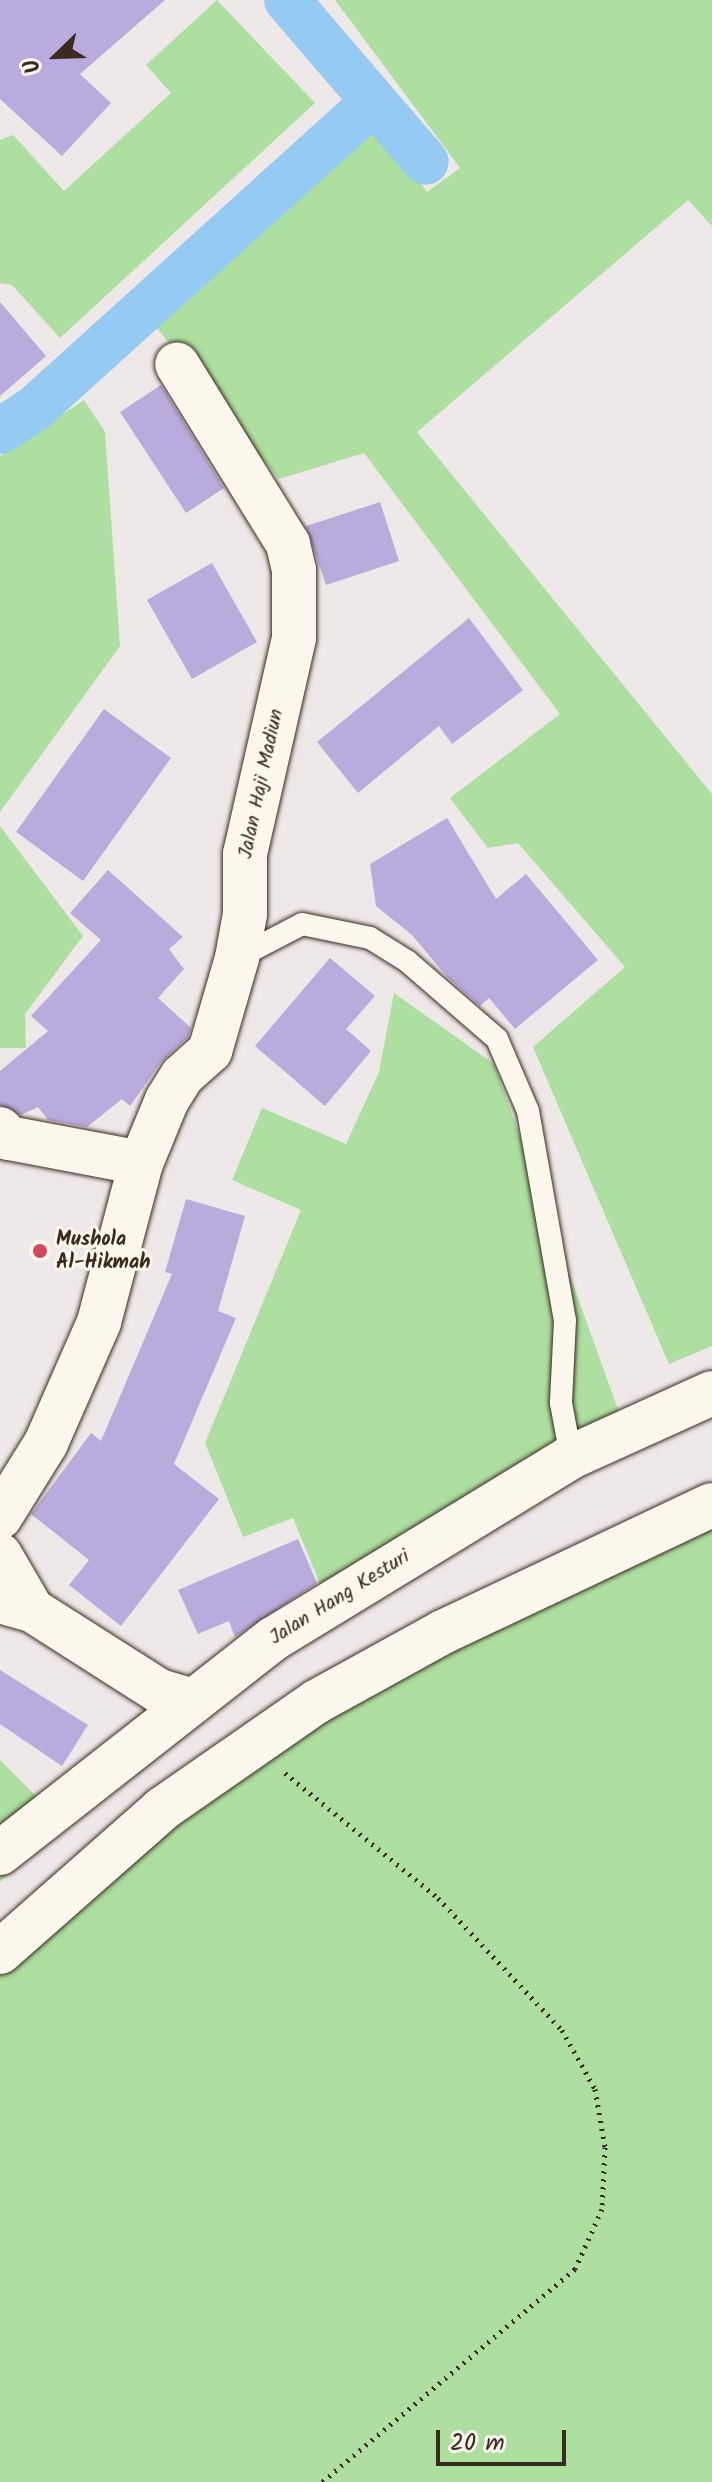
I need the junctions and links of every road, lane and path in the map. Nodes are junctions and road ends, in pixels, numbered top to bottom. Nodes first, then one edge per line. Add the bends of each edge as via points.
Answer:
1 (177, 364) dead end
2 (237, 958) junction
3 (0, 1129) edge
4 (141, 1163) junction
5 (712, 1393) edge
6 (571, 1457) junction
7 (712, 1505) edge
8 (0, 1517) edge
9 (0, 1555) edge
10 (16, 1606) edge
11 (190, 1700) junction
12 (252, 1746) junction
13 (0, 1853) edge
14 (0, 1952) edge
15 (322, 2482) edge

1 - 2 main road, Jalan Haji Madiun via 288,544 294,570 294,638 245,854 245,914
2 - 4 main road, Jalan Haji Madiun via 210,1051 182,1076 167,1100
2 - 6 lane via 302,924 370,938 407,961 497,1039 528,1111 563,1305 566,1367 561,1403
3 - 4 main road via 9,1138
4 - 8 main road, Jalan Haji Madiun via 99,1322 46,1443
5 - 6 main road, Jalan Hang Kesturi
6 - 11 main road, Jalan Hang Kesturi via 273,1639
7 - 12 main road via 443,1632 316,1702
9 - 10 main road
10 - 11 main road via 159,1691
11 - 13 main road, Jalan Hang Kesturi
12 - 14 main road via 162,1809
12 - 15 path via 438,1898 562,2030 595,2089 605,2147 602,2209 575,2269

